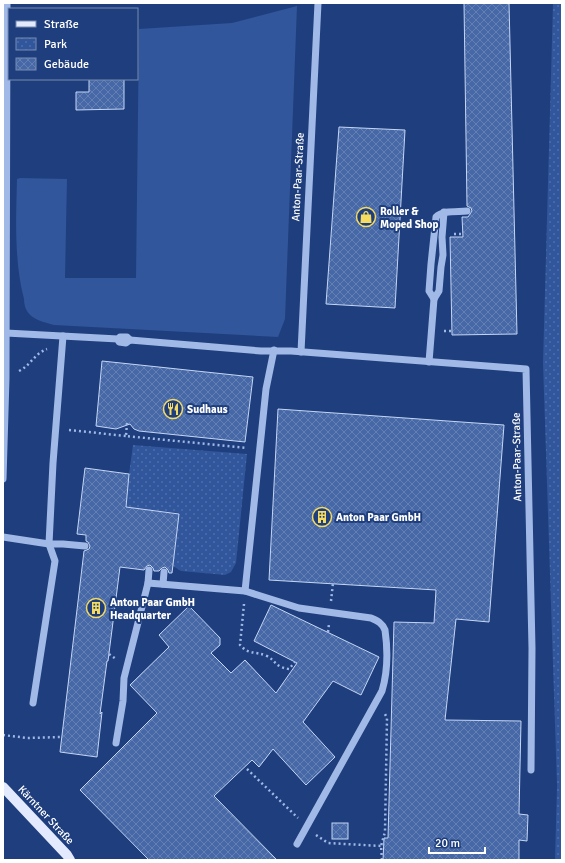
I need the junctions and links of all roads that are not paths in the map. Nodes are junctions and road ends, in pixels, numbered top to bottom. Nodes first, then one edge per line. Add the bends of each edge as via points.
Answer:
1 (7, 3) edge
2 (318, 3) edge
3 (467, 211) dead end
4 (444, 212) junction
5 (450, 250) dead end
6 (443, 255) junction
7 (434, 299) junction
8 (6, 333) junction
9 (63, 336) junction
10 (274, 350) junction
11 (301, 352) junction
12 (429, 362) junction
13 (3, 479) edge
14 (3, 537) edge
15 (49, 544) junction
16 (85, 546) dead end
17 (149, 570) dead end
18 (164, 572) dead end
19 (148, 583) junction
20 (163, 584) junction
21 (245, 591) junction
22 (33, 703) dead end
23 (116, 743) dead end
24 (531, 770) dead end
25 (3, 787) edge
26 (297, 844) dead end
27 (70, 860) edge

1 - 8 street
2 - 11 street, Anton-Paar-Straße
3 - 4 street
4 - 6 street
4 - 7 street via 436,217 434,223 429,291
5 - 6 street
6 - 7 street via 439,291
7 - 12 street
8 - 9 street, Anton-Paar-Straße
8 - 13 street
9 - 10 street, Anton-Paar-Straße
9 - 15 street
10 - 11 street, Anton-Paar-Straße
10 - 21 street via 267,380
11 - 12 street, Anton-Paar-Straße
12 - 24 street, Anton-Paar-Straße via 526,369 532,648
14 - 15 street
15 - 16 street
15 - 22 street via 55,561
17 - 19 street
18 - 20 street
19 - 20 street
19 - 23 street via 124,678
20 - 21 street
21 - 26 street via 299,608 378,621 385,630 387,665 382,691
25 - 27 main road, Kärntner Straße

